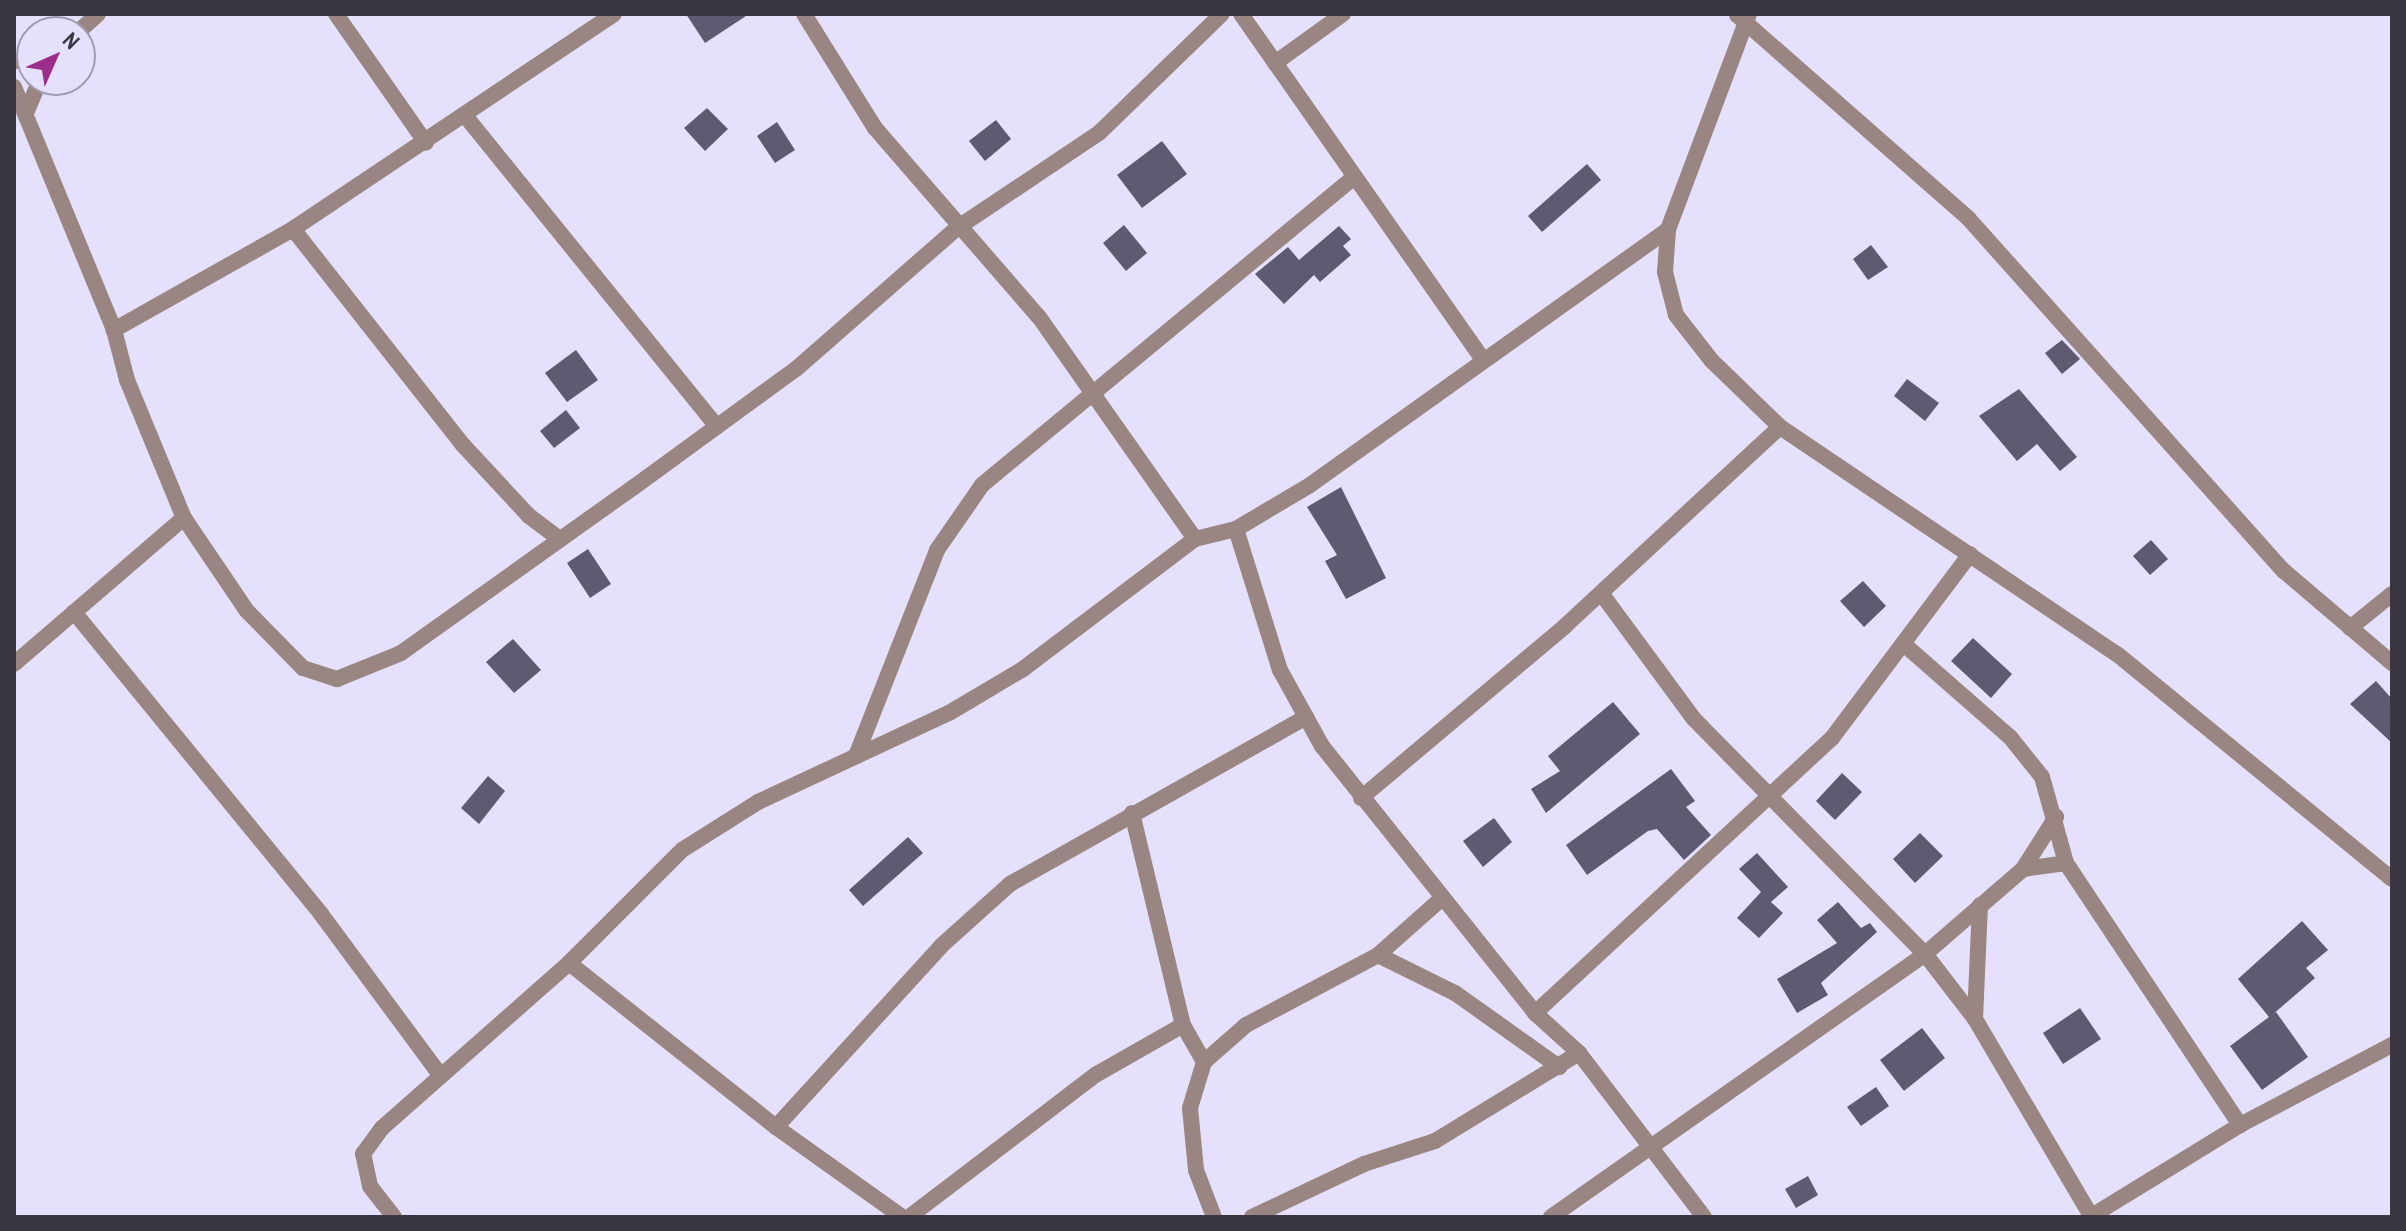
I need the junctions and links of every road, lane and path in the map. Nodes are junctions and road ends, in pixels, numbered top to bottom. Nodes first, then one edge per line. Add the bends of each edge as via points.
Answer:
1 (336, 14) edge
2 (614, 14) edge
3 (804, 14) edge
4 (1222, 14) edge
5 (1241, 14) edge
6 (1343, 14) edge
7 (1743, 16) edge
8 (1275, 63) junction
9 (14, 87) edge
10 (33, 96) edge
11 (26, 113) junction
12 (467, 118) junction
13 (426, 143) junction
14 (1352, 179) junction
15 (957, 228) junction
16 (293, 229) junction
17 (1668, 230) junction
18 (114, 330) junction
19 (1482, 358) junction
20 (1094, 392) junction
21 (717, 427) junction
22 (1780, 427) junction
23 (184, 518) junction
24 (1236, 529) junction
25 (560, 539) junction
26 (1195, 539) junction
27 (1970, 554) junction
28 (1601, 593) junction
29 (2392, 594) edge
30 (74, 612) junction
31 (2350, 628) junction
32 (1906, 646) junction
33 (2392, 663) edge
34 (14, 664) edge
35 (1306, 717) junction
36 (856, 756) junction
37 (1361, 798) junction
38 (1768, 798) junction
39 (1132, 813) junction
40 (2056, 817) junction
41 (2066, 863) junction
42 (2023, 869) junction
43 (2392, 879) edge
44 (1441, 899) junction
45 (1980, 905) junction
46 (1925, 954) junction
47 (1378, 955) junction
48 (569, 963) junction
49 (1535, 1013) junction
50 (1975, 1019) junction
51 (1183, 1025) junction
52 (2392, 1045) edge
53 (1579, 1053) junction
54 (1204, 1062) junction
55 (1559, 1067) junction
56 (440, 1075) junction
57 (2240, 1125) junction
58 (776, 1127) junction
59 (1649, 1144) junction
60 (394, 1217) edge
61 (902, 1217) edge
62 (909, 1217) edge
63 (1214, 1217) edge
64 (1252, 1217) edge
65 (1551, 1217) edge
66 (1704, 1217) edge
67 (2090, 1217) edge

1 - 13 street
2 - 12 street
3 - 15 street via 875,128
4 - 15 street via 1099,133
5 - 8 street
6 - 8 street
7 - 17 street
7 - 31 street via 1968,218 2284,571
8 - 14 street
9 - 11 street
10 - 11 street
11 - 18 street
12 - 13 street
12 - 21 street
13 - 16 street
14 - 19 street
14 - 20 street
15 - 20 street via 1030,306
15 - 21 street via 796,369
16 - 18 street
16 - 25 street via 482,466
17 - 19 street
17 - 22 street via 1665,272 1676,315 1712,361
18 - 23 street via 127,380
19 - 24 street via 1310,485
20 - 26 street
20 - 36 street via 982,485 937,550
21 - 25 street
22 - 27 street via 1891,507
22 - 28 street
23 - 25 street via 247,611 303,668 337,679 401,653
23 - 30 street
24 - 26 street
24 - 35 street via 1280,670
26 - 36 street via 1023,669 949,713
27 - 32 street
27 - 43 street via 2117,654
28 - 37 street
28 - 38 street via 1693,718
29 - 31 street
30 - 34 street
30 - 56 street via 321,914
31 - 33 street
32 - 38 street via 1832,738
32 - 40 street via 2010,737 2042,777
35 - 37 street
35 - 39 street
36 - 48 street via 758,802 682,850
37 - 44 street
38 - 46 street
38 - 49 street
39 - 51 street
39 - 58 street via 1010,884 941,946
40 - 41 street
40 - 42 street
41 - 42 street
41 - 57 street
42 - 45 street
44 - 47 street
44 - 49 street
45 - 46 street
45 - 50 street
46 - 50 street
46 - 59 street
47 - 54 street via 1246,1025
47 - 55 street via 1455,993
48 - 56 street
48 - 58 street
49 - 53 street
50 - 67 street
51 - 54 street
51 - 62 street via 1097,1074
52 - 57 street
53 - 55 street
53 - 59 street
54 - 63 street via 1190,1108 1196,1170
55 - 64 street via 1435,1141 1364,1164
56 - 60 street via 363,1154 370,1186
57 - 67 street
58 - 61 street
59 - 65 street
59 - 66 street

